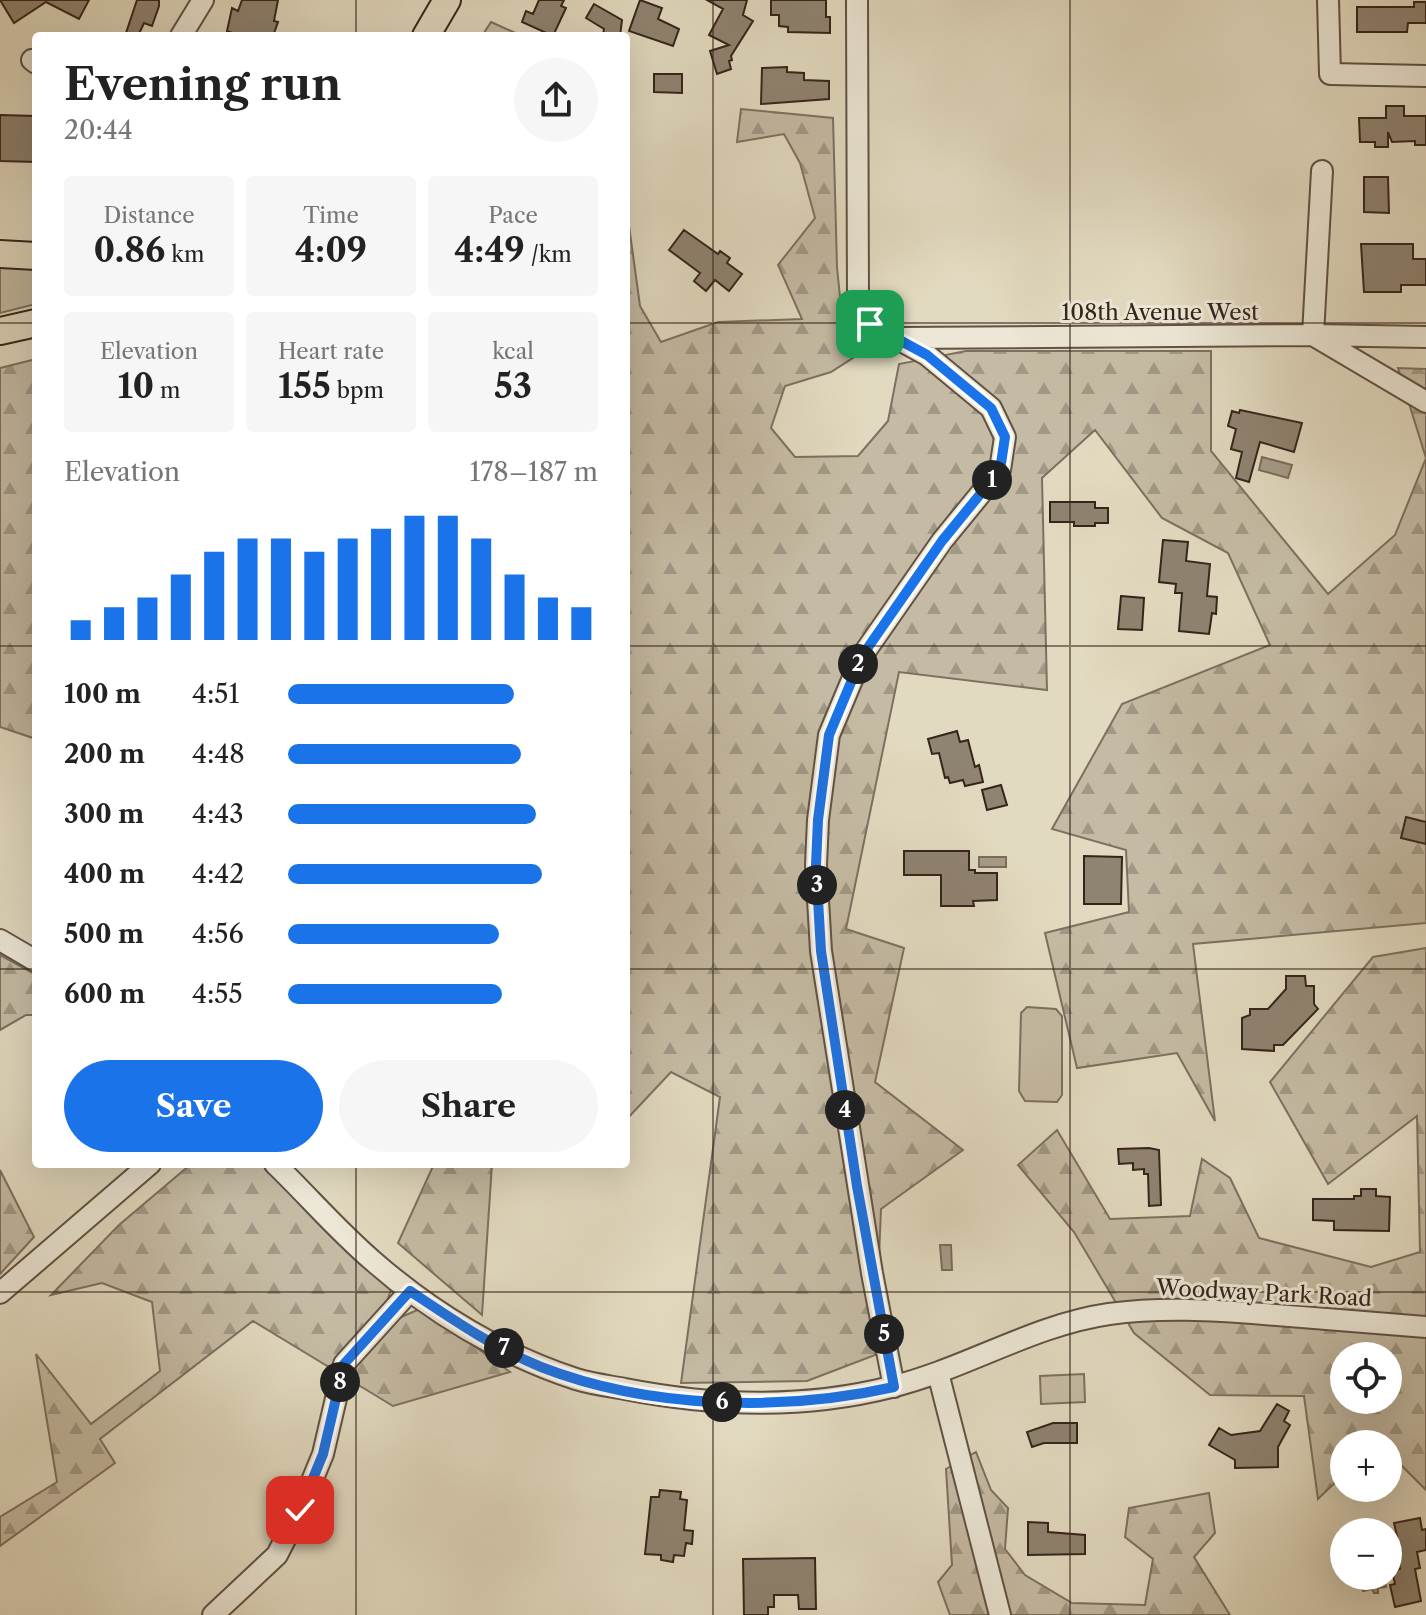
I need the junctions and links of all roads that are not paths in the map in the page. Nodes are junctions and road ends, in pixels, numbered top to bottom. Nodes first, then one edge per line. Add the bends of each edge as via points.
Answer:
1 (203, 0) edge
2 (447, 0) edge
3 (857, 0) edge
4 (1328, 0) edge
5 (183, 32) edge
6 (428, 32) edge
7 (1426, 76) edge
8 (1322, 171) dead end
9 (0, 254) edge
10 (32, 256) edge
11 (32, 324) edge
12 (0, 331) edge
13 (1313, 335) junction
14 (1371, 337) junction
15 (1426, 337) edge
16 (895, 338) junction
17 (1355, 360) junction
18 (1426, 402) edge
19 (0, 940) edge
20 (32, 959) edge
21 (145, 1168) edge
22 (296, 1174) edge
23 (410, 1291) junction
24 (0, 1293) edge
25 (1426, 1327) edge
26 (938, 1373) junction
27 (894, 1387) junction
28 (213, 1615) edge
29 (1000, 1615) edge

1 - 5 street
2 - 6 main road
3 - 16 street via 858,300 870,324
4 - 7 street via 1330,74
8 - 13 street
9 - 10 main road
11 - 12 main road
13 - 14 street, 108th Avenue West
13 - 16 street, 108th Avenue West
13 - 17 street
14 - 15 street, 108th Avenue West
14 - 17 street
16 - 27 street via 927,355 991,408 1005,437 1000,470 942,541 862,656 829,735 818,820 821,951
17 - 18 street
19 - 20 street
21 - 24 street
22 - 23 street, Woodway Park Road via 372,1260
23 - 27 street, Woodway Park Road via 468,1330 580,1381 718,1402 816,1400
23 - 28 street via 344,1364 323,1454 277,1555
25 - 26 street, Woodway Park Road via 1147,1310 1071,1323
26 - 27 street, Woodway Park Road
26 - 29 street

